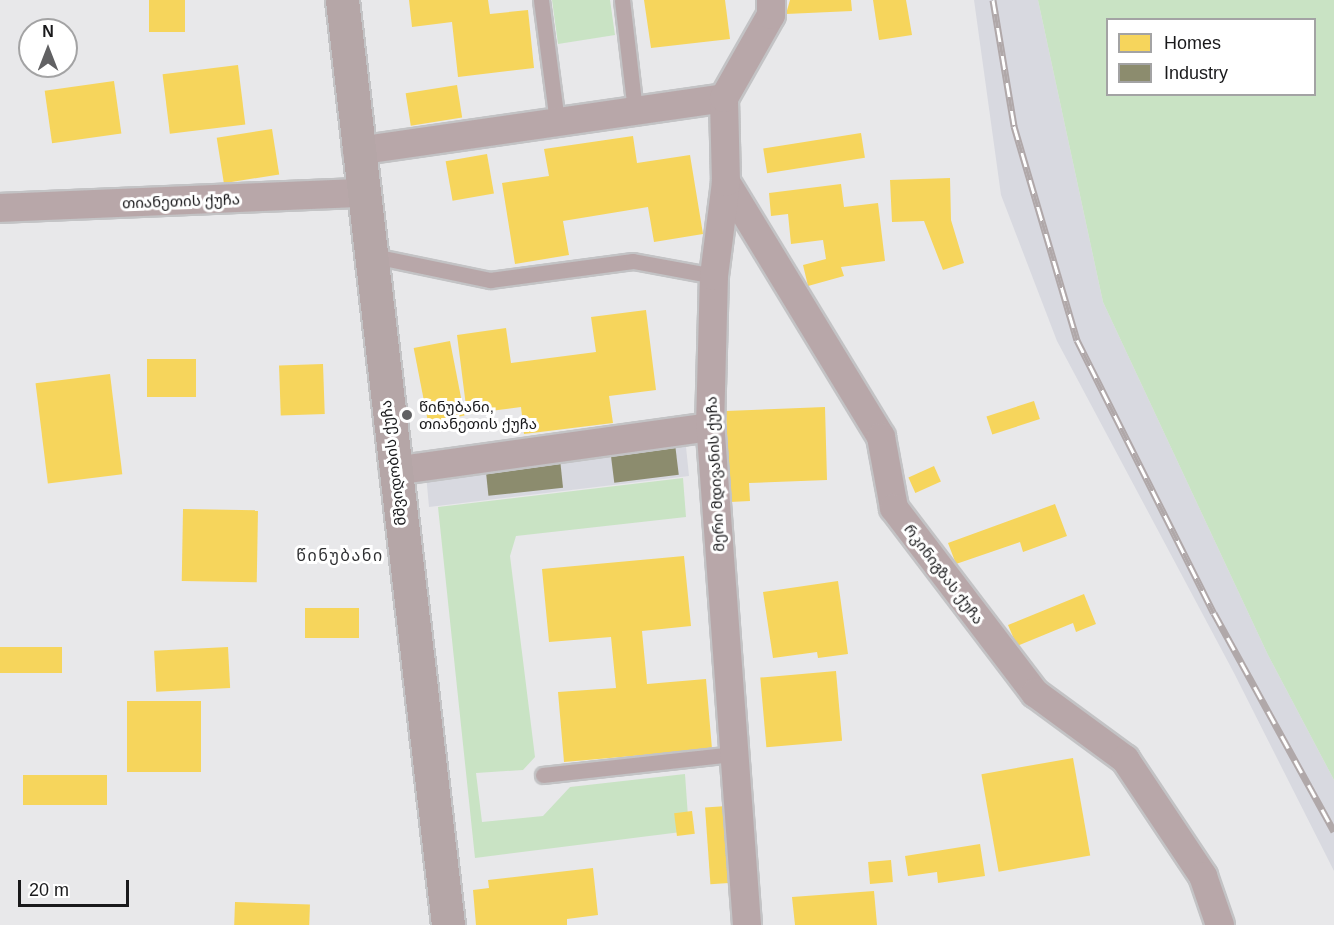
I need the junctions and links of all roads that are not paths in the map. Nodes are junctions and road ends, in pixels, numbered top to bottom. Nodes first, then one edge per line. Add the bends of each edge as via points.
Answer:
1 (342, 0) edge
2 (542, 0) edge
3 (622, 0) edge
4 (771, 0) edge
5 (724, 98) junction
6 (635, 110) junction
7 (557, 122) junction
8 (357, 151) junction
9 (726, 182) junction
10 (362, 193) junction
11 (0, 208) edge
12 (369, 255) junction
13 (714, 276) junction
14 (710, 427) junction
15 (394, 471) junction
16 (734, 754) junction
17 (543, 776) dead end
18 (448, 925) edge
19 (747, 925) edge
20 (1220, 925) edge

1 - 8 street, მშვიდობის ქუჩა
2 - 7 lane
3 - 6 lane
4 - 5 street via 771,15
5 - 6 street
5 - 9 street, მერი მდივანის ქუჩა
6 - 7 street
7 - 8 street
8 - 10 street, მშვიდობის ქუჩა
9 - 13 street, მერი მდივანის ქუჩა
9 - 20 street, რკინიგზას ქუჩა via 881,437 894,508 1035,693 1125,759 1203,876
10 - 11 street, თიანეთის ქუჩა
10 - 12 street, მშვიდობის ქუჩა
12 - 13 lane via 490,280 633,261
12 - 15 street, მშვიდობის ქუჩა
13 - 14 street, მერი მდივანის ქუჩა
14 - 15 street
14 - 16 street, მერი მდივანის ქუჩა
15 - 18 street, მშვიდობის ქუჩა
16 - 17 lane
16 - 19 street, მერი მდივანის ქუჩა

